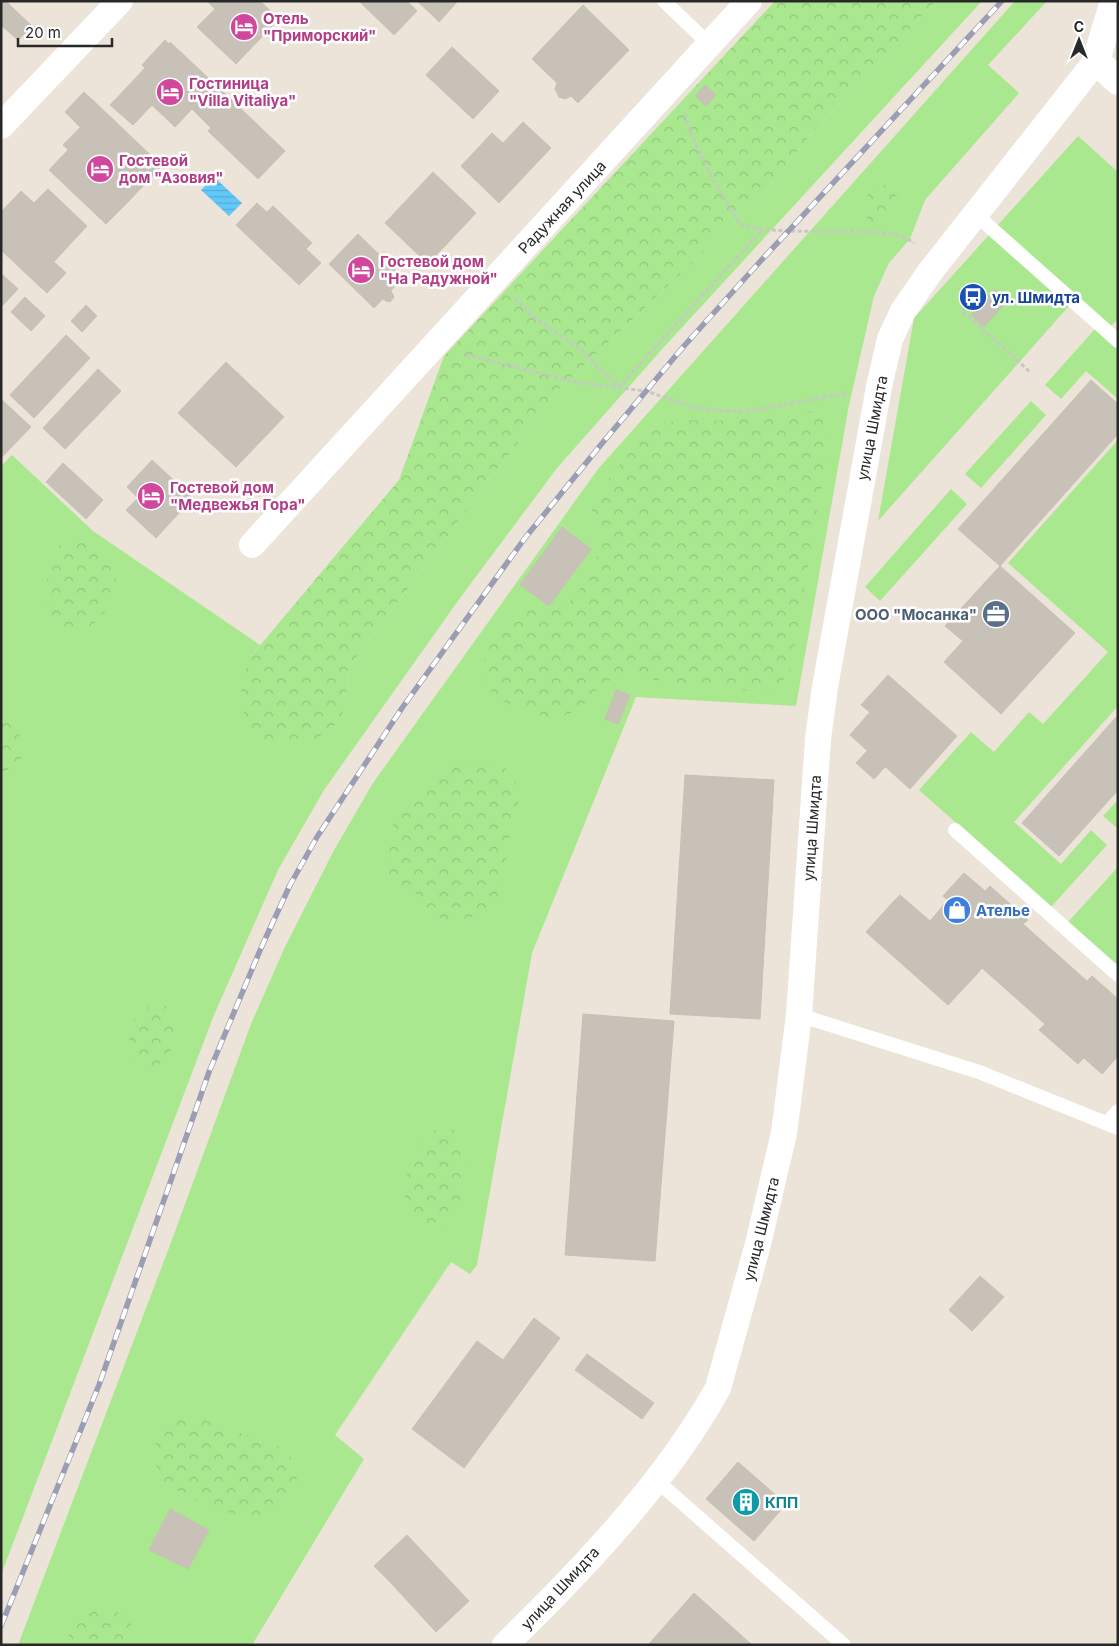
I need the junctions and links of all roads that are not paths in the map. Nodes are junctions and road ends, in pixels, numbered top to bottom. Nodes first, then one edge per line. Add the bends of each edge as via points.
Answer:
1 (120, 1) edge
2 (664, 1) edge
3 (749, 1) edge
4 (1114, 1) edge
5 (709, 44) junction
6 (1096, 61) junction
7 (1118, 81) edge
8 (1, 126) edge
9 (975, 214) junction
10 (1118, 340) edge
11 (252, 545) dead end
12 (955, 830) dead end
13 (1118, 975) edge
14 (799, 1015) junction
15 (1118, 1111) edge
16 (1112, 1126) edge
17 (656, 1480) junction
18 (505, 1645) edge
19 (844, 1645) edge

1 - 8 street
2 - 5 lane
3 - 5 street, Радужная улица
4 - 6 street, улица Шмидта
5 - 11 street, Радужная улица
6 - 7 street
6 - 9 street, улица Шмидта
9 - 10 lane
9 - 14 street, улица Шмидта via 903,311 890,339 878,387 825,687
12 - 13 lane
14 - 16 lane via 979,1072
14 - 17 street, улица Шмидта via 784,1133 774,1180 718,1388
15 - 16 lane
17 - 18 street, улица Шмидта via 560,1592
17 - 19 lane

